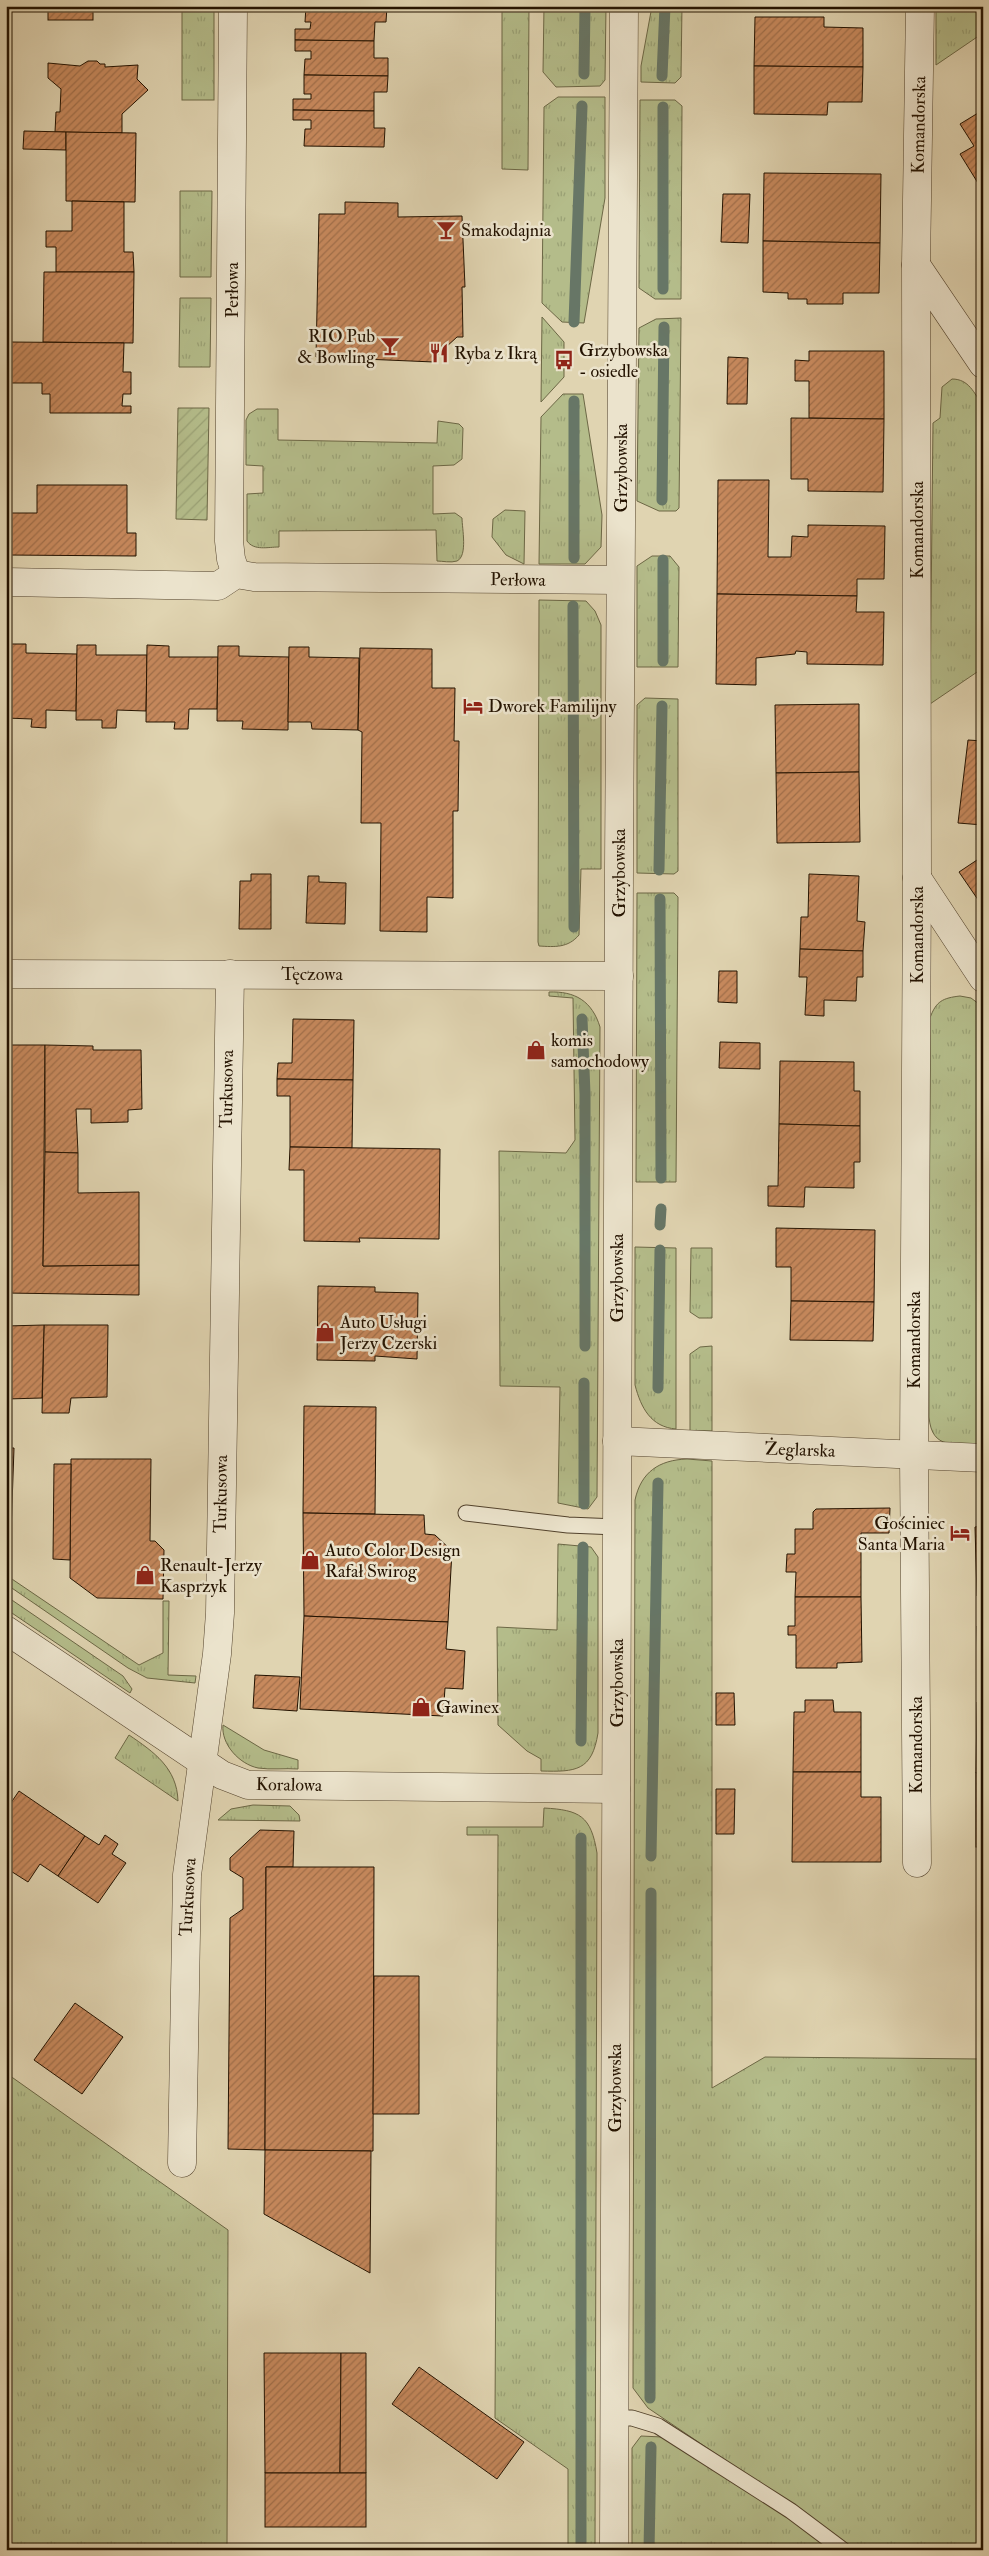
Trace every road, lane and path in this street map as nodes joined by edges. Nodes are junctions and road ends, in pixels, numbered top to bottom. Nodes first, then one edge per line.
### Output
1 (233, 6) edge
2 (624, 6) edge
3 (920, 6) edge
4 (916, 265) junction
5 (983, 364) edge
6 (236, 574) junction
7 (620, 580) junction
8 (6, 582) edge
9 (917, 878) junction
10 (6, 974) edge
11 (230, 974) junction
12 (619, 976) junction
13 (983, 978) edge
14 (617, 1442) junction
15 (914, 1455) junction
16 (983, 1458) edge
17 (466, 1513) dead end
18 (617, 1527) junction
19 (6, 1630) edge
20 (201, 1761) junction
21 (616, 1789) junction
22 (917, 1863) dead end
23 (182, 2163) dead end
24 (614, 2418) junction
25 (614, 2550) edge
26 (843, 2550) edge

1 - 6 street, Perłowa
2 - 7 street, Grzybowska
3 - 4 street, Komandorska
4 - 5 street
4 - 9 street, Komandorska
6 - 7 street, Perłowa
6 - 8 street
7 - 12 street, Grzybowska
9 - 13 street
9 - 15 street, Komandorska
10 - 11 street, Tęczowa
11 - 12 street, Tęczowa
11 - 20 street, Turkusowa
12 - 14 street, Grzybowska
14 - 15 street, Żeglarska
14 - 18 street, Grzybowska
15 - 16 street, Żeglarska
15 - 22 street, Komandorska
17 - 18 lane
18 - 21 street, Grzybowska
19 - 20 street, Koralowa
20 - 21 street, Koralowa
20 - 23 street, Turkusowa
21 - 24 street, Grzybowska
24 - 25 street, Grzybowska
24 - 26 lane

